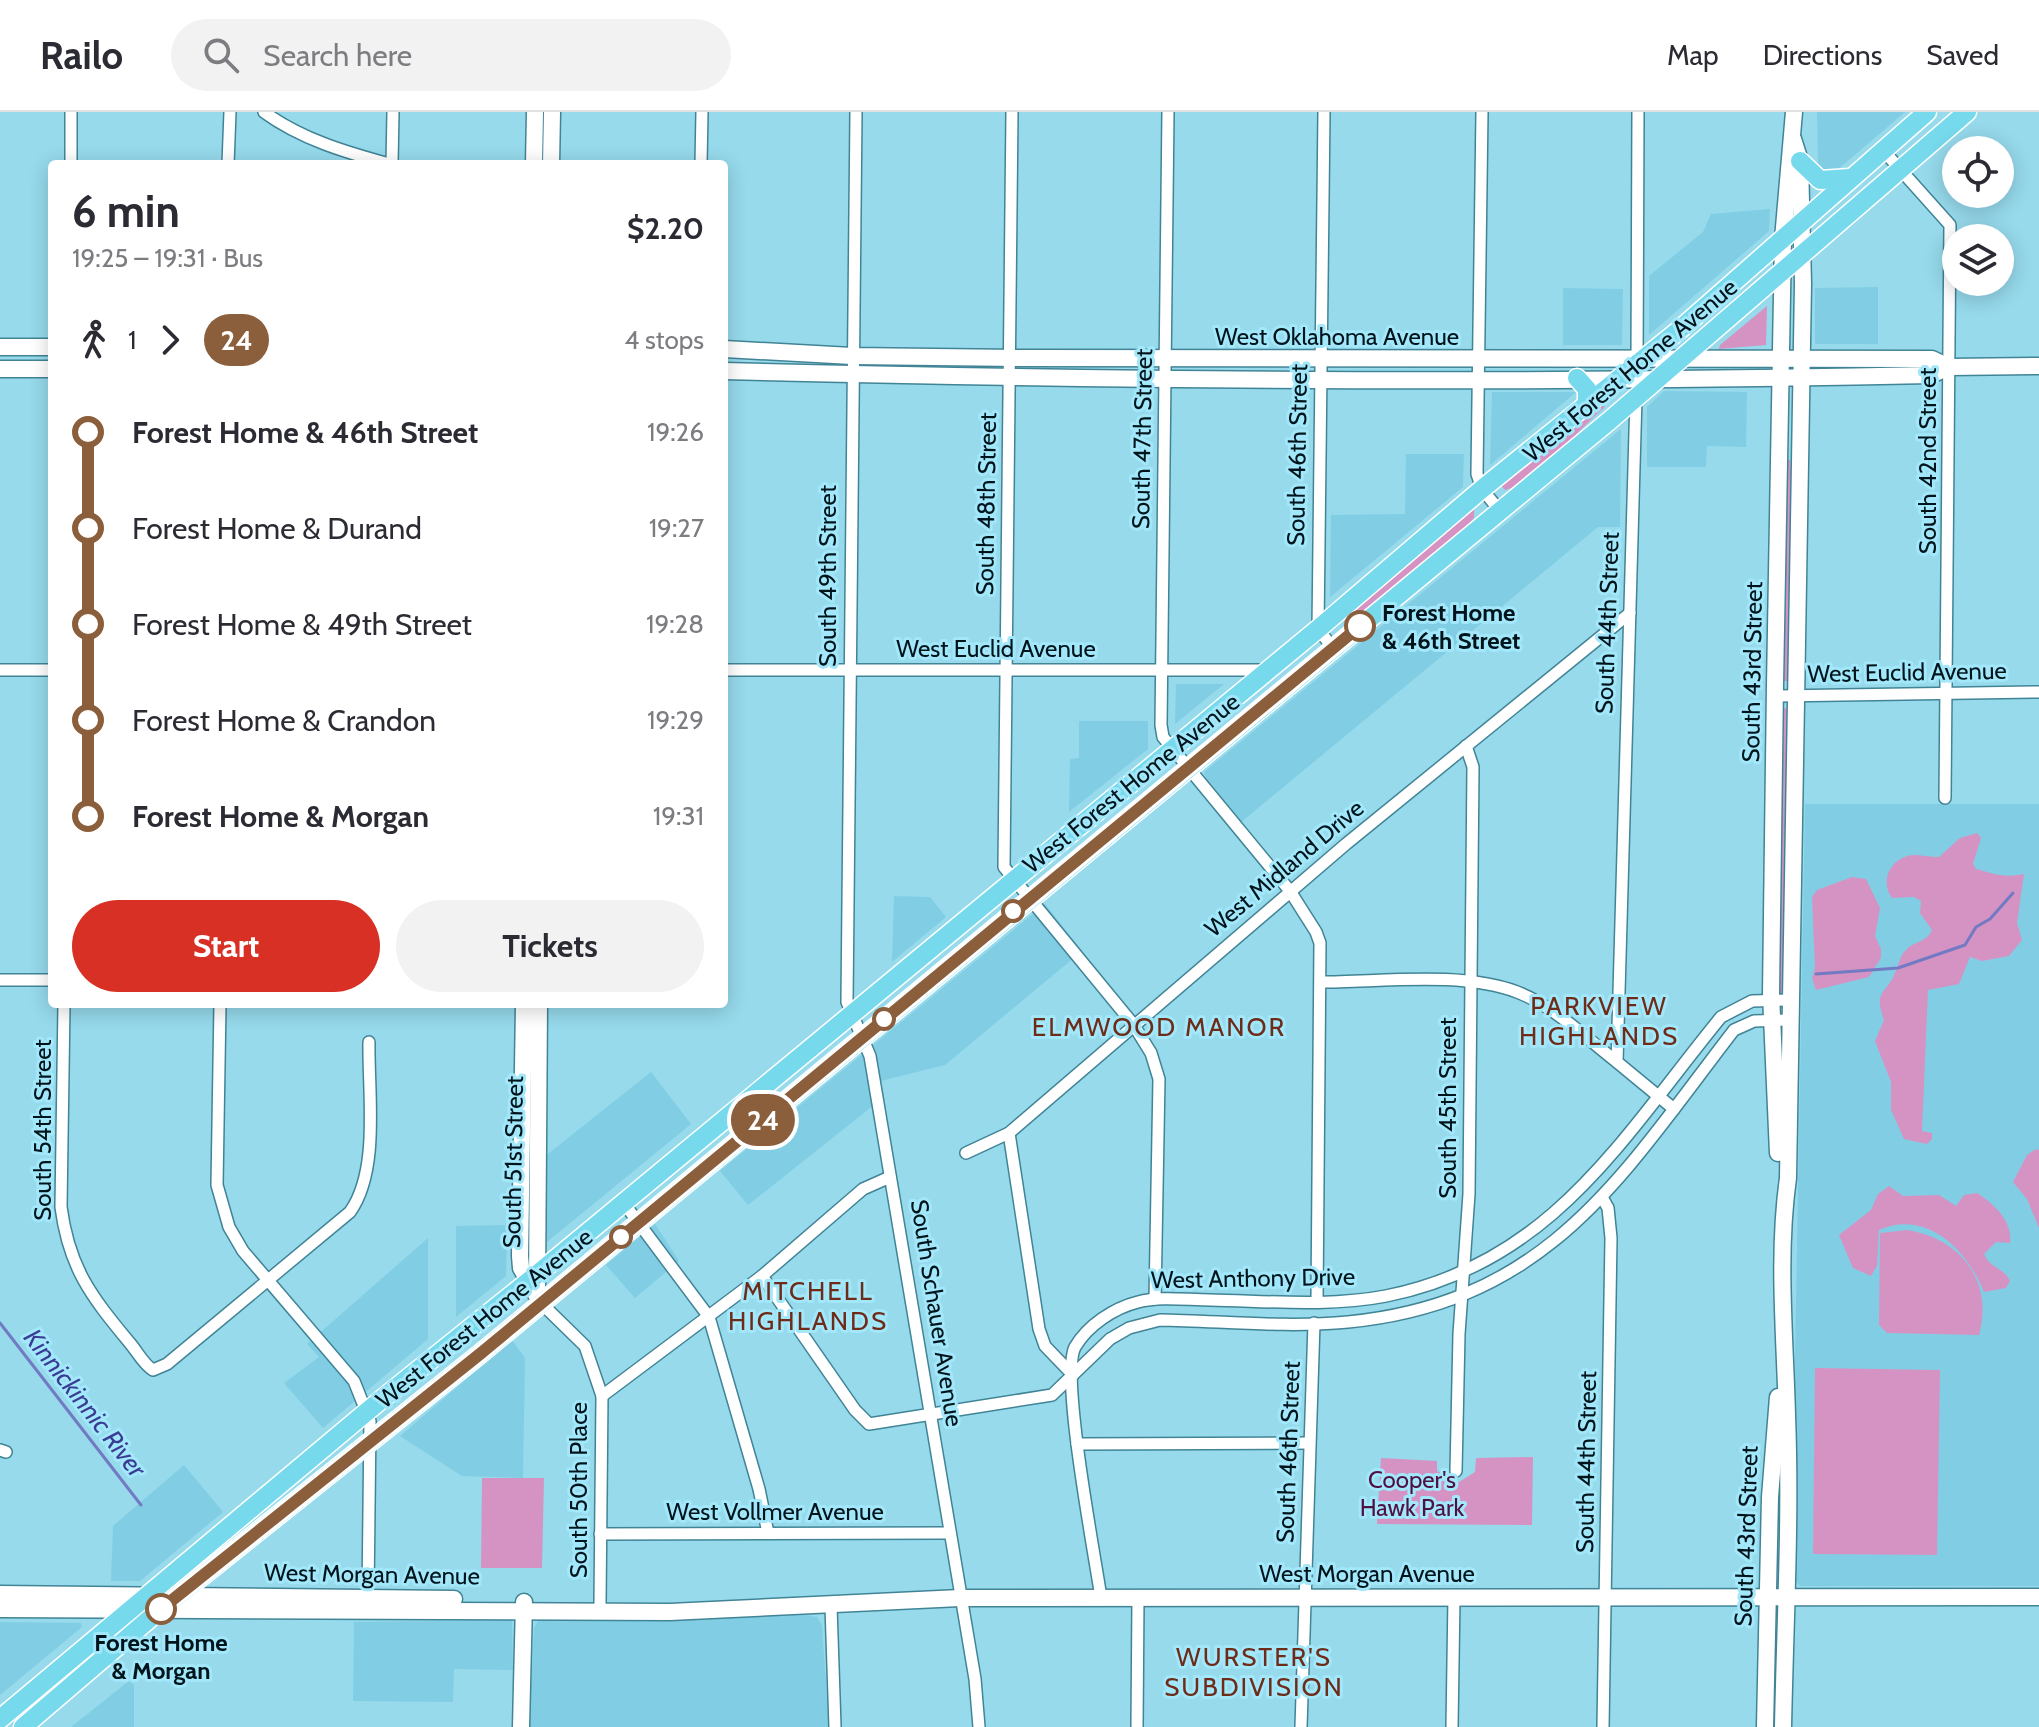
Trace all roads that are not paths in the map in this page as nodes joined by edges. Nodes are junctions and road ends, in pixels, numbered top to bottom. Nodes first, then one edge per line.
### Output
1 (71, 112) edge
2 (230, 112) edge
3 (264, 112) edge
4 (393, 112) edge
5 (535, 112) edge
6 (552, 112) edge
7 (702, 112) edge
8 (856, 112) edge
9 (1012, 112) edge
10 (1168, 112) edge
11 (1324, 112) edge
12 (1482, 112) edge
13 (1638, 112) edge
14 (1794, 112) edge
15 (1927, 112) edge
16 (1967, 112) edge
17 (1793, 139) junction
18 (1882, 149) junction
19 (71, 160) edge
20 (228, 160) edge
21 (376, 160) edge
22 (391, 160) edge
23 (534, 160) edge
24 (551, 160) edge
25 (701, 160) edge
26 (1800, 161) junction
27 (1900, 169) junction
28 (1850, 178) junction
29 (1803, 222) junction
30 (1783, 239) junction
31 (1803, 252) junction
32 (1782, 272) junction
33 (0, 347) edge
34 (48, 347) edge
35 (728, 349) edge
36 (852, 356) junction
37 (1010, 358) junction
38 (1165, 359) junction
39 (1320, 359) junction
40 (1477, 360) junction
41 (1680, 361) junction
42 (2039, 366) edge
43 (1949, 367) junction
44 (0, 369) edge
45 (48, 369) edge
46 (1780, 369) junction
47 (1801, 369) junction
48 (728, 371) edge
49 (1631, 372) junction
50 (851, 374) junction
51 (1660, 377) junction
52 (1010, 378) junction
53 (1165, 378) junction
54 (1577, 378) junction
55 (1320, 379) junction
56 (1478, 379) junction
57 (1636, 397) junction
58 (1587, 405) junction
59 (1482, 489) junction
60 (1500, 511) junction
61 (1630, 613) junction
62 (1318, 629) junction
63 (1333, 648) junction
64 (849, 669) junction
65 (1006, 669) junction
66 (0, 670) edge
67 (48, 670) edge
68 (728, 670) edge
69 (1267, 670) junction
70 (1161, 671) junction
71 (2039, 692) edge
72 (1796, 695) junction
73 (1947, 695) junction
74 (1775, 696) junction
75 (1466, 746) junction
76 (1181, 758) junction
77 (1945, 798) dead end
78 (1020, 891) junction
79 (1290, 891) junction
80 (0, 980) edge
81 (48, 980) edge
82 (1321, 982) junction
83 (1470, 982) junction
84 (1771, 1000) junction
85 (1791, 1000) junction
86 (64, 1008) edge
87 (220, 1008) edge
88 (524, 1008) edge
89 (539, 1008) edge
90 (850, 1015) junction
91 (1772, 1020) junction
92 (1791, 1020) junction
93 (1133, 1024) junction
94 (862, 1037) junction
95 (369, 1042) dead end
96 (1617, 1062) junction
97 (1657, 1094) junction
98 (1674, 1109) junction
99 (1009, 1133) junction
100 (966, 1153) dead end
101 (890, 1177) junction
102 (1603, 1199) junction
103 (623, 1202) junction
104 (1784, 1206) junction
105 (639, 1223) junction
106 (1464, 1270) junction
107 (762, 1276) junction
108 (268, 1279) junction
109 (531, 1279) junction
110 (1462, 1294) junction
111 (1155, 1299) junction
112 (1317, 1301) junction
113 (541, 1303) junction
114 (709, 1317) junction
115 (1314, 1323) junction
116 (1783, 1348) junction
117 (1073, 1376) junction
118 (602, 1396) junction
119 (369, 1411) junction
120 (933, 1416) junction
121 (370, 1442) junction
122 (1309, 1443) junction
123 (1077, 1444) junction
124 (1456, 1471) dead end
125 (768, 1533) junction
126 (949, 1533) junction
127 (600, 1534) junction
128 (0, 1594) edge
129 (146, 1595) junction
130 (178, 1595) junction
131 (1606, 1596) junction
132 (1454, 1597) junction
133 (1767, 1597) junction
134 (1785, 1597) junction
135 (2039, 1597) edge
136 (960, 1598) junction
137 (1101, 1598) junction
138 (1138, 1598) junction
139 (1305, 1598) junction
140 (370, 1603) junction
141 (600, 1603) junction
142 (524, 1605) junction
143 (831, 1606) junction
144 (0, 1609) edge
145 (129, 1609) junction
146 (161, 1609) junction
147 (696, 1609) junction
148 (1765, 1673) junction
149 (1784, 1673) junction
150 (0, 1719) edge
151 (23, 1727) edge
152 (521, 1727) edge
153 (835, 1727) edge
154 (979, 1727) edge
155 (1137, 1727) edge
156 (1301, 1727) edge
157 (1452, 1727) edge
158 (1603, 1727) edge
159 (1765, 1727) edge
160 (1783, 1727) edge

1 - 19 street
2 - 20 street
3 - 21 street
4 - 22 street
5 - 23 main road
6 - 24 main road
7 - 25 street
8 - 36 street, South 49th Street
9 - 37 street, South 48th Street
10 - 38 street, South 47th Street
11 - 39 street, South 46th Street
12 - 40 street
13 - 49 street, South 44th Street
14 - 17 main road, South 43rd Street
15 - 18 main road, West Forest Home Avenue
16 - 27 main road, West Forest Home Avenue
17 - 26 main road, South 43rd Street
17 - 30 main road, South 43rd Street
18 - 27 street, South 42nd Street
18 - 28 main road, West Forest Home Avenue
26 - 28 main road
26 - 29 main road, South 43rd Street
27 - 31 main road, West Forest Home Avenue
27 - 43 street, South 42nd Street
28 - 29 main road, West Forest Home Avenue
29 - 30 main road, West Forest Home Avenue
29 - 31 main road, South 43rd Street
30 - 32 main road, South 43rd Street
30 - 49 main road, West Forest Home Avenue
31 - 32 main road, West Forest Home Avenue
31 - 47 main road, South 43rd Street
32 - 41 main road, West Forest Home Avenue
32 - 46 main road, South 43rd Street
33 - 34 main road
35 - 36 main road, West Oklahoma Avenue
36 - 37 main road, West Oklahoma Avenue
36 - 50 street, South 49th Street
37 - 38 main road, West Oklahoma Avenue
37 - 52 street, South 48th Street
38 - 39 main road, West Oklahoma Avenue
38 - 53 street, South 47th Street
39 - 40 main road, West Oklahoma Avenue
39 - 55 street, South 46th Street
40 - 49 main road, West Oklahoma Avenue
40 - 56 street
41 - 46 main road, West Oklahoma Avenue
41 - 49 main road, West Oklahoma Avenue
41 - 51 main road, West Forest Home Avenue
42 - 43 main road, West Oklahoma Avenue
43 - 47 main road, West Oklahoma Avenue
43 - 73 street, South 42nd Street
44 - 45 main road
46 - 47 main road, West Oklahoma Avenue
46 - 51 main road, West Oklahoma Avenue
46 - 74 main road, South 43rd Street
47 - 72 main road, South 43rd Street
48 - 50 main road, West Oklahoma Avenue
49 - 51 main road, West Oklahoma Avenue
49 - 54 main road, West Oklahoma Avenue
49 - 57 street, South 44th Street
49 - 58 main road, West Forest Home Avenue
50 - 52 main road, West Oklahoma Avenue
50 - 64 street, South 49th Street
51 - 57 main road, West Forest Home Avenue
52 - 53 main road, West Oklahoma Avenue
52 - 65 street, South 48th Street
53 - 55 main road, West Oklahoma Avenue
53 - 70 street, South 47th Street
54 - 56 main road, West Oklahoma Avenue
54 - 58 main road
55 - 56 main road, West Oklahoma Avenue
55 - 62 street, South 46th Street
56 - 59 street
57 - 60 main road, West Forest Home Avenue
57 - 61 street, South 44th Street
58 - 59 main road, West Forest Home Avenue
59 - 60 street
59 - 62 main road, West Forest Home Avenue
60 - 63 main road, West Forest Home Avenue
61 - 75 street, West Midland Drive
61 - 96 street, South 44th Street
62 - 63 street
62 - 69 main road, West Forest Home Avenue
63 - 76 main road, West Forest Home Avenue
64 - 65 street, West Euclid Avenue
64 - 68 street, West Euclid Avenue
64 - 90 street, South 49th Street
65 - 70 street, West Euclid Avenue
65 - 78 street, South 48th Street
66 - 67 street
69 - 70 street, West Euclid Avenue
69 - 76 main road, West Forest Home Avenue
70 - 76 street, South 47th Street
71 - 73 street, West Euclid Avenue
72 - 73 street, West Euclid Avenue
72 - 74 street, West Euclid Avenue
72 - 85 main road, South 43rd Street
73 - 77 street, South 42nd Street
74 - 84 main road, South 43rd Street
75 - 79 street, West Midland Drive
75 - 83 street, South 45th Street
76 - 78 main road, West Forest Home Avenue
76 - 79 street
78 - 90 main road, West Forest Home Avenue
78 - 93 street
78 - 94 main road, West Forest Home Avenue
79 - 82 street
79 - 93 street, West Midland Drive
80 - 81 street
82 - 83 street
82 - 112 street
83 - 96 street
83 - 106 street, South 45th Street
84 - 85 street, West Anthony Drive
84 - 91 main road, South 43rd Street
84 - 97 street, West Anthony Drive
85 - 92 main road, South 43rd Street
86 - 108 street, South 54th Street
87 - 108 street
88 - 109 main road, South 51st Street
89 - 109 main road, South 51st Street
90 - 94 street, South 49th Street
90 - 103 main road, West Forest Home Avenue
91 - 92 street, West Anthony Drive
91 - 98 street, West Anthony Drive
91 - 104 main road, South 43rd Street
92 - 104 main road, South 43rd Street
93 - 99 street, West Midland Drive
93 - 111 street
94 - 101 street, South Schauer Avenue
94 - 105 main road, West Forest Home Avenue
95 - 108 street
96 - 97 street
97 - 98 street
97 - 106 street, West Anthony Drive
98 - 102 street, West Anthony Drive
99 - 100 street, West Midland Drive
99 - 117 street
101 - 107 street
101 - 120 street, South Schauer Avenue
102 - 110 street, West Anthony Drive
102 - 131 street, South 44th Street
103 - 105 street
103 - 109 main road, West Forest Home Avenue
104 - 116 main road, South 43rd Street
105 - 113 main road, West Forest Home Avenue
105 - 114 street
106 - 110 street, South 45th Street
106 - 112 street, West Anthony Drive
107 - 114 street
107 - 120 street, West Anthony Drive
108 - 119 street
109 - 113 main road, South 51st Street
109 - 119 main road, West Forest Home Avenue
110 - 115 street, West Anthony Drive
110 - 124 street, South 45th Street
111 - 112 street, West Anthony Drive
111 - 117 street, West Anthony Drive
113 - 118 street, South 50th Place
113 - 121 main road, West Forest Home Avenue
114 - 118 street
114 - 125 street
115 - 117 street, West Anthony Drive
115 - 122 street, South 46th Street
116 - 133 main road, South 43rd Street
116 - 134 main road, South 43rd Street
117 - 120 street, West Anthony Drive
117 - 123 street
118 - 127 street, South 50th Place
119 - 121 street
119 - 129 main road, West Forest Home Avenue
120 - 126 street, South Schauer Avenue
121 - 130 main road, West Forest Home Avenue
121 - 140 street
122 - 123 street
122 - 139 street, South 46th Street
123 - 137 street
125 - 126 street, West Vollmer Avenue
125 - 127 street, West Vollmer Avenue
126 - 136 street, South Schauer Avenue
127 - 141 street, South 50th Place
128 - 129 main road, West Morgan Avenue
129 - 130 main road, West Morgan Avenue
129 - 145 main road, West Forest Home Avenue
130 - 140 main road, West Morgan Avenue
130 - 146 main road, West Forest Home Avenue
131 - 132 main road, West Morgan Avenue
131 - 133 main road, West Morgan Avenue
131 - 158 street, South 44th Street
132 - 139 main road, West Morgan Avenue
132 - 157 street
133 - 134 main road, West Morgan Avenue
133 - 148 main road, South 43rd Street
134 - 135 main road, West Morgan Avenue
134 - 149 main road, South 43rd Street
136 - 137 main road, West Morgan Avenue
136 - 143 main road, West Morgan Avenue
136 - 154 street
137 - 138 main road, West Morgan Avenue
138 - 139 main road, West Morgan Avenue
138 - 155 street
139 - 156 street, South 46th Street
140 - 142 main road, West Morgan Avenue
140 - 146 main road, West Morgan Avenue
141 - 142 main road, West Morgan Avenue
141 - 147 main road, West Morgan Avenue
142 - 147 main road, West Morgan Avenue
142 - 152 main road
143 - 147 main road, West Morgan Avenue
143 - 153 street
144 - 145 main road, West Morgan Avenue
145 - 146 main road, West Morgan Avenue
145 - 150 main road, West Forest Home Avenue
146 - 151 main road, West Forest Home Avenue
148 - 149 main road
148 - 159 main road, South 43rd Street
149 - 160 main road, South 43rd Street

